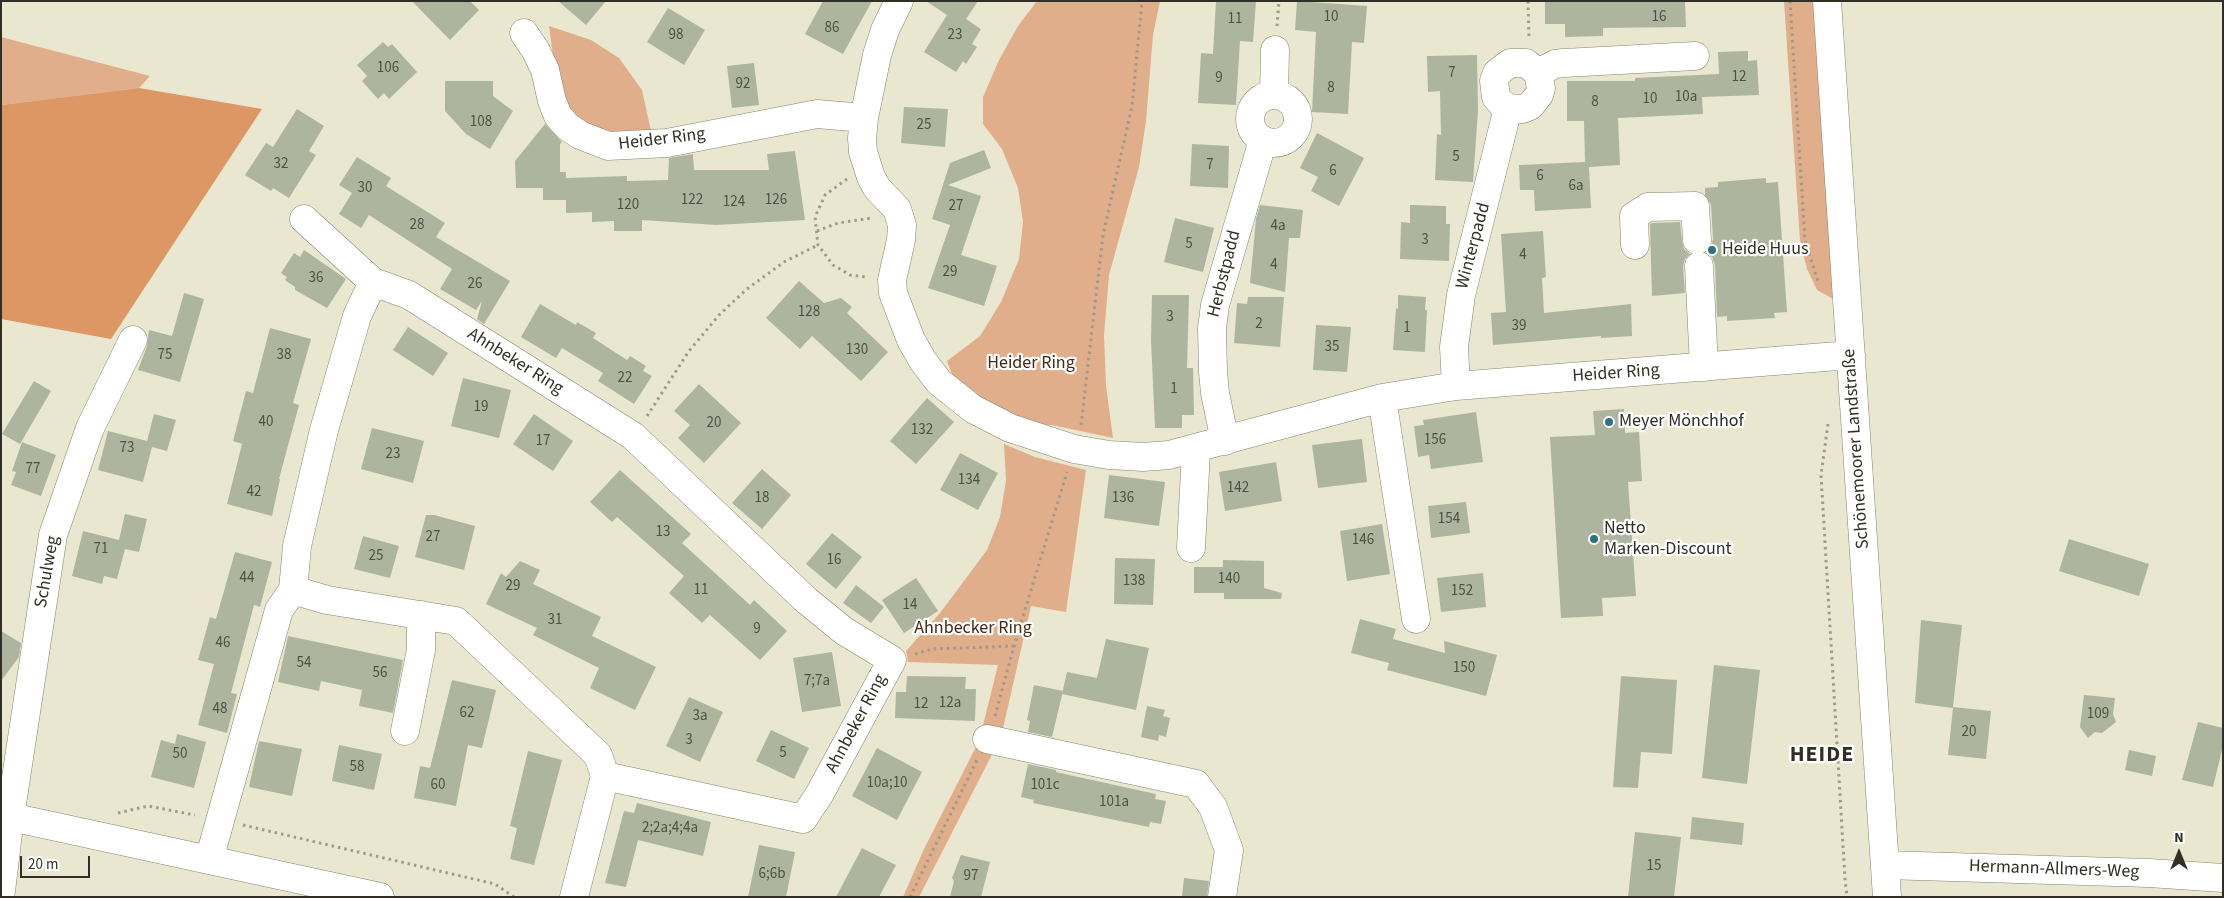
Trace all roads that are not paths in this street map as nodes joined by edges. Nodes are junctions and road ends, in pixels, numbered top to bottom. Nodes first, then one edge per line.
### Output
1 (899, 1) edge
2 (1827, 1) edge
3 (524, 33) dead end
4 (1275, 50) dead end
5 (1695, 56) dead end
6 (1531, 68) junction
7 (1508, 108) junction
8 (864, 118) junction
9 (304, 219) dead end
10 (1635, 245) dead end
11 (373, 282) junction
12 (132, 340) dead end
13 (1851, 356) junction
14 (1704, 367) junction
15 (1456, 386) junction
16 (1382, 398) junction
17 (1225, 441) junction
18 (1196, 450) junction
19 (1191, 548) dead end
20 (293, 590) junction
21 (421, 615) junction
22 (1416, 619) dead end
23 (405, 731) dead end
24 (987, 739) dead end
25 (605, 776) junction
26 (5, 816) edge
27 (209, 860) junction
28 (1886, 865) junction
29 (2223, 878) edge
30 (1, 891) edge
31 (380, 897) edge
32 (574, 897) edge
33 (1222, 897) edge
34 (1887, 897) edge

1 - 8 street
2 - 13 street, Schönemoorer Landstraße
3 - 8 street, Heider Ring
4 - 17 street, Herbstpadd
5 - 6 street
6 - 7 street
6 - 7 street
7 - 15 street, Winterpadd
8 - 18 street, Heider Ring
9 - 11 street
10 - 14 street
11 - 20 street
11 - 25 street, Ahnbeker Ring
12 - 26 street, Schulweg
13 - 14 street, Heider Ring
13 - 28 street, Schönemoorer Landstraße
14 - 15 street, Heider Ring
15 - 16 street, Heider Ring
16 - 17 street, Heider Ring
16 - 22 street
17 - 18 street, Heider Ring
18 - 19 street
20 - 21 street
20 - 27 street
21 - 23 street
21 - 25 street
24 - 33 street
25 - 32 street
26 - 27 street
26 - 30 street, Schulweg
27 - 31 street
28 - 29 street, Hermann-Allmers-Weg
28 - 34 street, Schönemoorer Landstraße

